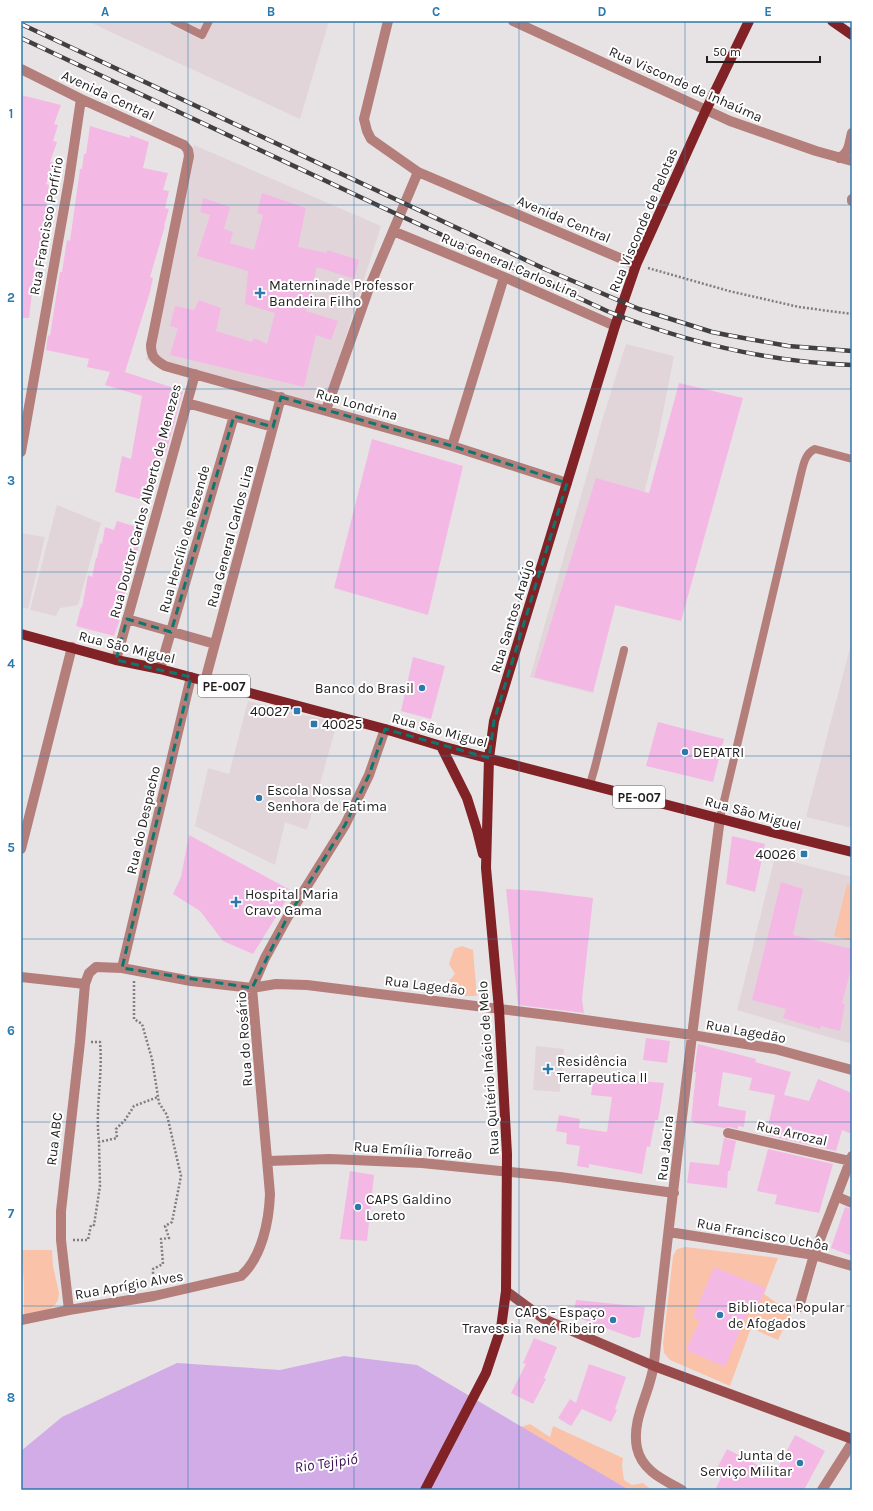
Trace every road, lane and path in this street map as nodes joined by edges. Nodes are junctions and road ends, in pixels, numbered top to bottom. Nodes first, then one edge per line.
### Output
1 (174, 21) edge
2 (209, 21) edge
3 (388, 21) edge
4 (513, 21) edge
5 (749, 21) edge
6 (832, 21) edge
7 (852, 35) edge
8 (21, 69) edge
9 (81, 99) junction
10 (706, 110) junction
11 (852, 133) edge
12 (839, 158) junction
13 (852, 161) edge
14 (418, 172) junction
15 (393, 232) junction
16 (636, 265) junction
17 (504, 277) junction
18 (852, 314) edge
19 (615, 326) junction
20 (150, 345) joint
21 (195, 374) junction
22 (281, 397) junction
23 (187, 403) junction
24 (326, 410) junction
25 (234, 416) junction
26 (273, 427) junction
27 (452, 446) junction
28 (21, 452) edge
29 (852, 459) edge
30 (567, 483) junction
31 (127, 619) junction
32 (171, 632) junction
33 (21, 634) edge
34 (215, 644) junction
35 (72, 648) junction
36 (624, 650) dead end
37 (116, 660) junction
38 (160, 669) junction
39 (191, 677) junction
40 (206, 681) junction
41 (385, 729) junction
42 (441, 746) junction
43 (489, 758) junction
44 (590, 784) junction
45 (720, 818) junction
46 (21, 849) edge
47 (852, 852) edge
48 (486, 868) junction
49 (122, 968) junction
50 (134, 971) junction
51 (89, 973) joint
52 (21, 977) edge
53 (85, 984) junction
54 (252, 988) junction
55 (499, 1009) junction
56 (692, 1035) junction
57 (80, 1042) junction
58 (852, 1068) edge
59 (158, 1097) junction
60 (728, 1133) dead end
61 (98, 1142) junction
62 (851, 1158) edge
63 (268, 1161) junction
64 (508, 1171) junction
65 (674, 1193) junction
66 (838, 1197) junction
67 (852, 1203) edge
68 (669, 1232) junction
69 (61, 1240) junction
70 (814, 1255) junction
71 (852, 1266) edge
72 (241, 1276) joint
73 (506, 1291) junction
74 (154, 1296) junction
75 (799, 1307) dead end
76 (69, 1310) junction
77 (21, 1320) edge
78 (654, 1366) junction
79 (852, 1439) edge
80 (852, 1443) edge
81 (425, 1490) edge
82 (682, 1490) edge
83 (822, 1490) edge

1 - 2 lane
3 - 14 street, Avenida Central
4 - 10 street, Rua Visconde de Inhaúma
5 - 10 main road, Rua Visconde de Pelotas
6 - 7 main road
8 - 9 street, Avenida Central
9 - 20 street, Avenida Central
9 - 28 street, Rua Francisco Porfírio
10 - 12 street, Rua Visconde de Inhaúma
10 - 16 main road, Rua Visconde de Pelotas
11 - 12 street
12 - 13 street, Rua Visconde de Inhaúma
14 - 15 street
14 - 16 street, Avenida Central
15 - 17 street, Rua General Carlos Lira
15 - 24 street
16 - 18 path
16 - 19 main road, Rua Visconde de Pelotas
17 - 19 street, Rua General Carlos Lira
17 - 27 street
19 - 30 main road, Rua Visconde de Pelotas
20 - 21 street, Rua Londrina
21 - 22 street, Rua Londrina
21 - 23 street, Rua Doutor Carlos Alberto de Menezes
22 - 24 street, Rua Londrina
22 - 26 street, Rua General Carlos Lira
23 - 25 street
23 - 31 street, Rua Doutor Carlos Alberto de Menezes
24 - 27 street, Rua Londrina
25 - 26 street
25 - 32 street, Rua Hercílio de Rezende
26 - 34 street, Rua General Carlos Lira
27 - 30 street, Rua Londrina
29 - 45 lane
30 - 43 main road, Rua Santos Araújo
31 - 32 street
31 - 37 street, Rua Doutor Carlos Alberto de Menezes
32 - 34 street
32 - 38 street, Rua Hercílio de Rezende
33 - 35 main road, Rua São Miguel / PE-007
34 - 40 street, Rua General Carlos Lira
35 - 37 main road, Rua São Miguel / PE-007
35 - 46 street
36 - 44 lane
37 - 38 main road, Rua São Miguel / PE-007
38 - 39 main road, Rua São Miguel / PE-007
39 - 40 main road, Rua São Miguel / PE-007
39 - 49 street, Rua do Despacho
40 - 41 main road, Rua São Miguel / PE-007
41 - 42 main road, Rua São Miguel / PE-007
41 - 54 street, Rua do Rosário
42 - 43 main road, Rua São Miguel / PE-007
42 - 48 main road
43 - 44 main road, Rua São Miguel / PE-007
43 - 48 main road, Rua Quitério Inácio de Melo
44 - 45 main road, Rua São Miguel / PE-007
45 - 47 main road, Rua São Miguel / PE-007
45 - 56 street, Rua Jacira
48 - 55 main road, Rua Quitério Inácio de Melo
49 - 50 street, Rua Lagedão
49 - 51 street, Rua Lagedão
50 - 54 street, Rua Lagedão
50 - 59 path
51 - 53 street, Rua ABC
52 - 53 street
53 - 57 street, Rua ABC
54 - 55 street, Rua Lagedão
54 - 63 street, Rua do Rosário
55 - 56 street, Rua Lagedão
55 - 64 main road, Rua Quitério Inácio de Melo
56 - 58 street, Rua Lagedão
56 - 65 street, Rua Jacira
57 - 61 path
57 - 69 street, Rua ABC
59 - 61 path
59 - 74 path
60 - 62 street, Rua Arrozal
61 - 69 path
62 - 66 street
63 - 64 street, Rua Emília Torreão
63 - 72 street, Rua do Rosário
64 - 65 street, Rua Emília Torreão
64 - 73 main road, Rua Quitério Inácio de Melo
65 - 68 street, Rua Jacira
66 - 67 street
66 - 70 street
68 - 70 street, Rua Francisco Uchôa
68 - 78 street, Rua Jacira
69 - 76 street, Rua ABC
70 - 71 street, Rua Francisco Uchôa
70 - 75 street
72 - 74 street, Rua Aprígio Alves
73 - 78 main road
73 - 81 main road, Rua Quitério Inácio de Melo
74 - 76 street, Rua Aprígio Alves
76 - 77 street, Rua Aprígio Alves
78 - 79 main road
78 - 82 street, Rua Jacira
80 - 83 street

